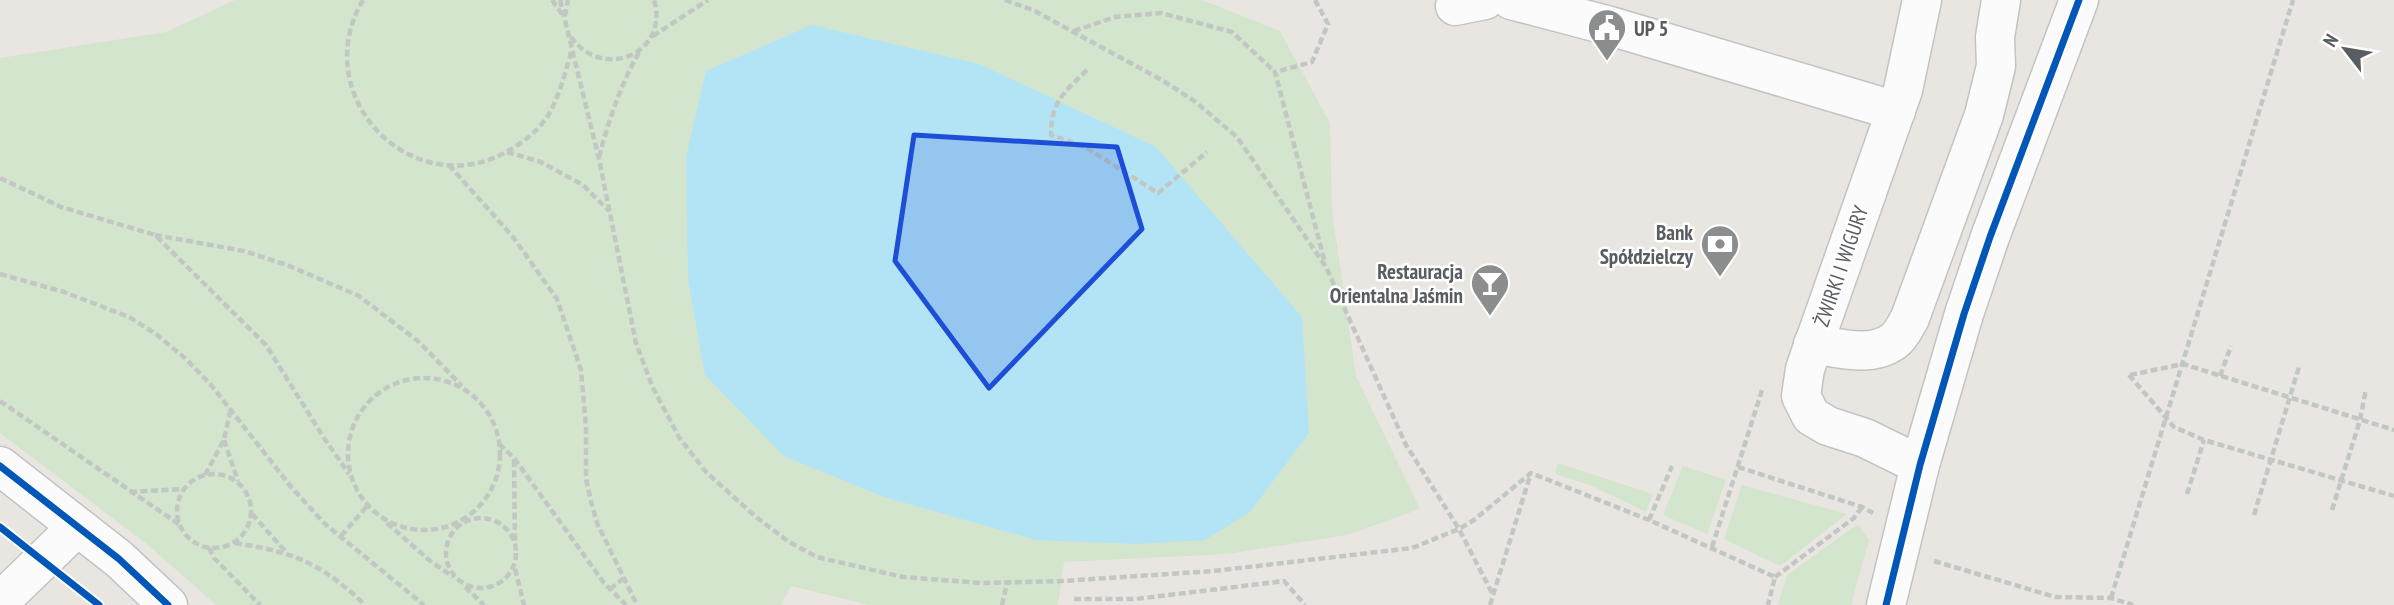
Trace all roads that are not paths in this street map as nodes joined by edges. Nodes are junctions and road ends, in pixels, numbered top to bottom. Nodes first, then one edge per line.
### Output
1 (1511, 0) edge
2 (1922, 0) edge
3 (2001, 0) edge
4 (2079, 0) edge
5 (1896, 111) junction
6 (1813, 344) junction
7 (1920, 465) junction
8 (0, 466) edge
9 (77, 527) junction
10 (0, 605) edge
11 (168, 605) edge
12 (1886, 605) edge

1 - 5 street
2 - 5 street, ŻWIRKI I WIGURY
3 - 6 street
4 - 7 street
5 - 6 street, ŻWIRKI I WIGURY
6 - 7 street, ŻWIRKI I WIGURY
7 - 12 street
8 - 9 street
9 - 10 street
9 - 11 street

